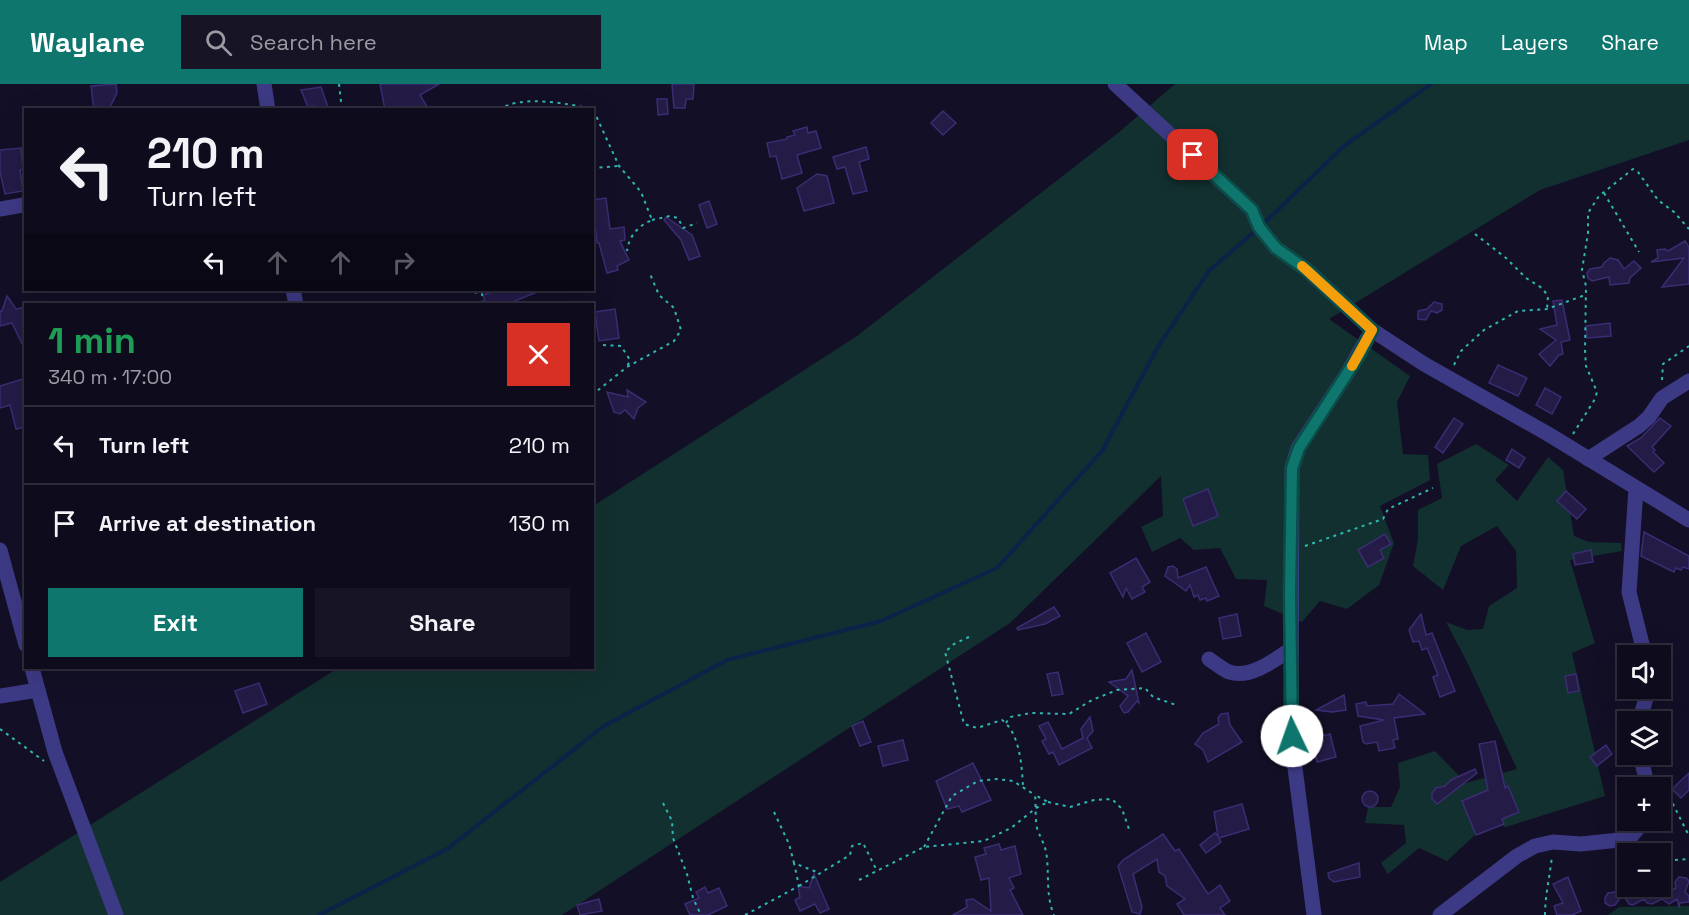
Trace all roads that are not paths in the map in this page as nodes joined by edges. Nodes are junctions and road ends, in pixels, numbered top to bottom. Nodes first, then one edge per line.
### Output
1 (264, 84) edge
2 (1115, 84) edge
3 (268, 108) edge
4 (23, 205) dead end
5 (0, 209) edge
6 (1372, 330) junction
7 (1689, 381) edge
8 (1588, 459) junction
9 (1636, 489) junction
10 (1689, 520) edge
11 (0, 550) edge
12 (24, 638) edge
13 (1642, 645) edge
14 (1290, 649) junction
15 (1209, 658) dead end
16 (32, 669) edge
17 (38, 690) junction
18 (0, 696) edge
19 (1636, 831) edge
20 (116, 915) edge
21 (1314, 915) edge
22 (1440, 915) edge

1 - 3 street
2 - 6 street
4 - 5 street
6 - 8 street
6 - 14 street
7 - 8 street
8 - 9 street
9 - 10 street
9 - 13 street
11 - 12 street
14 - 15 street
14 - 21 street
16 - 17 street
17 - 18 street
17 - 20 street
19 - 22 street

